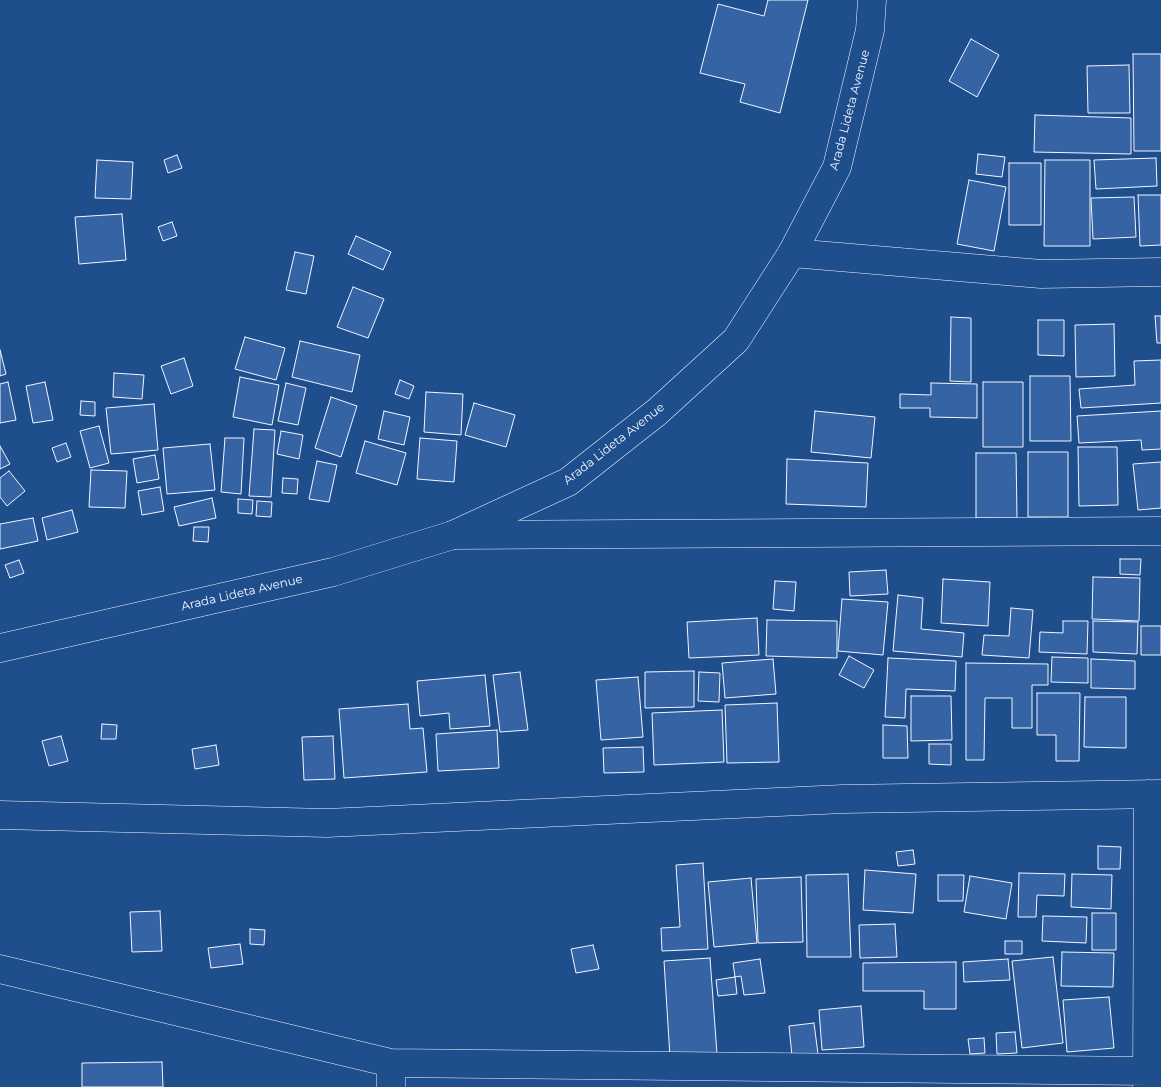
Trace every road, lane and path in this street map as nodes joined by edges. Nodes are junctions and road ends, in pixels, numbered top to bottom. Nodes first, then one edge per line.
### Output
1 (872, 0) edge
2 (792, 253) junction
3 (1161, 272) edge
4 (1161, 531) edge
5 (453, 535) junction
6 (0, 648) edge
7 (1154, 794) edge
8 (0, 815) edge
9 (0, 968) edge
10 (391, 1075) edge
11 (1147, 1079) edge

1 - 2 main road, Arada Lideta Avenue
2 - 3 main road
2 - 5 main road, Arada Lideta Avenue
4 - 5 main road
5 - 6 main road, Arada Lideta Avenue
7 - 8 main road
7 - 11 main road
9 - 10 main road
10 - 11 main road

